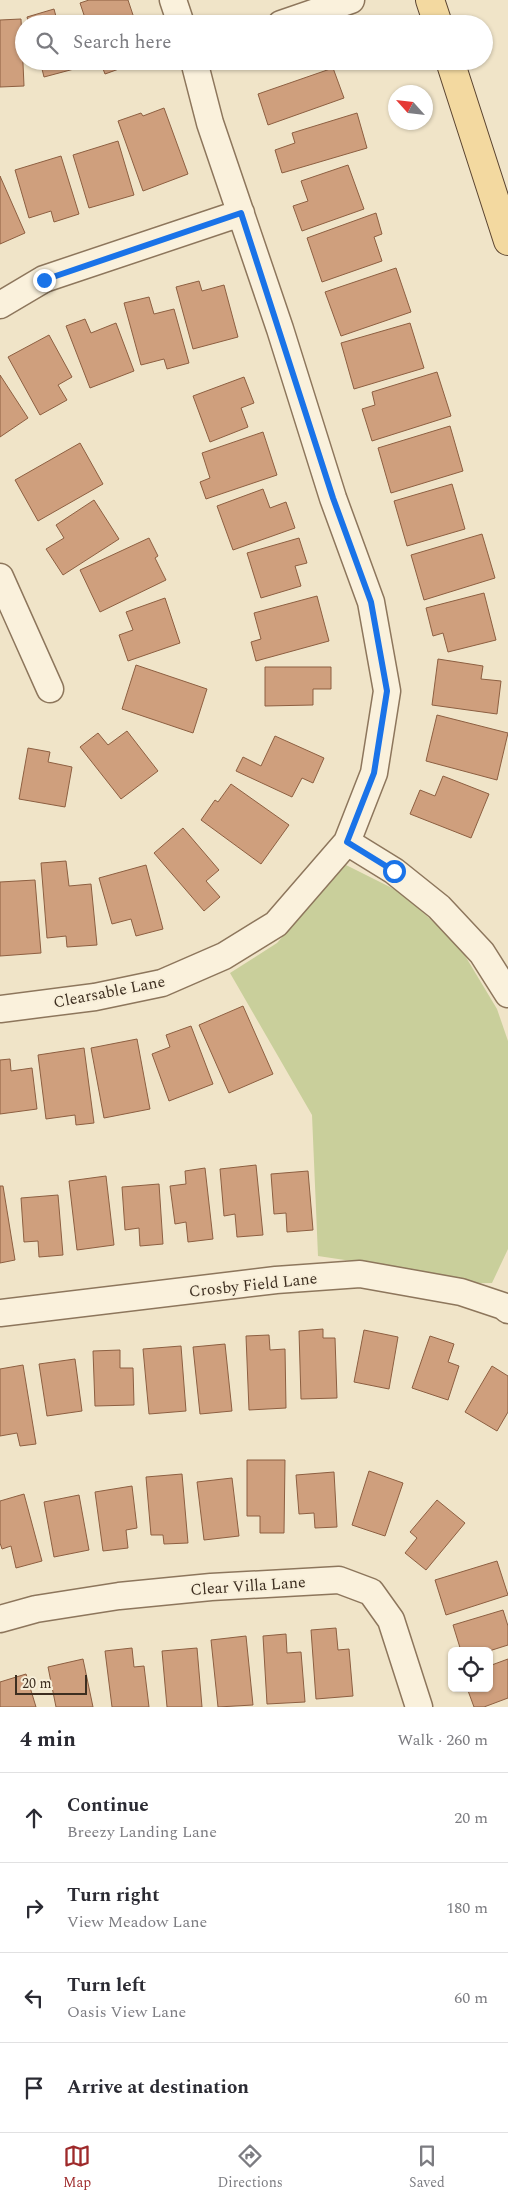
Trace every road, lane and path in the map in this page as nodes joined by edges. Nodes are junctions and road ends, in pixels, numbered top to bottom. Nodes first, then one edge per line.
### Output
1 (173, 0) edge
2 (351, 0) edge
3 (430, 0) edge
4 (178, 15) edge
5 (307, 15) edge
6 (435, 15) edge
7 (196, 70) edge
8 (453, 70) edge
9 (241, 213) junction
10 (508, 241) edge
11 (0, 305) edge
12 (0, 577) edge
13 (50, 689) dead end
14 (347, 842) junction
15 (508, 994) edge
16 (0, 1009) edge
17 (506, 1304) edge
18 (0, 1313) edge
19 (0, 1619) edge
20 (419, 1707) edge

1 - 4 street
2 - 5 street
3 - 6 main road
7 - 9 street, Clearsable Lane
8 - 10 main road
9 - 11 street
9 - 14 street, Clearsable Lane
12 - 13 street
14 - 15 street
14 - 16 street, Clearsable Lane
17 - 18 street, Crosby Field Lane
19 - 20 street, Clear Villa Lane

